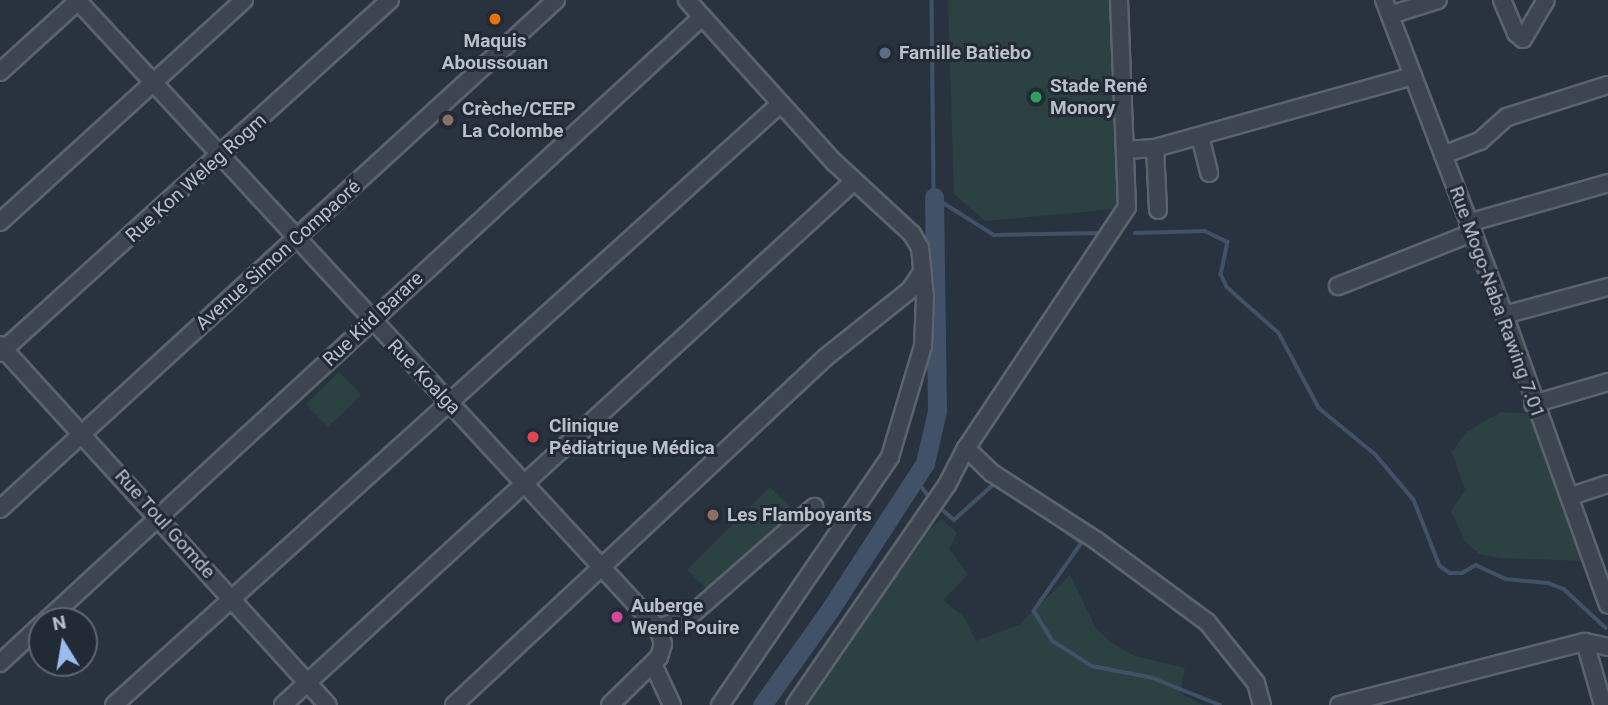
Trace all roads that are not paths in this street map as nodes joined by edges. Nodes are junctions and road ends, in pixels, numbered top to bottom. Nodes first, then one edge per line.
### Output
1 (78, 0) edge
2 (244, 0) edge
3 (390, 0) edge
4 (556, 0) edge
5 (687, 0) edge
6 (1119, 0) edge
7 (1438, 0) edge
8 (1502, 0) edge
9 (1546, 0) edge
10 (1387, 8) edge
11 (702, 17) junction
12 (0, 72) edge
13 (1413, 76) junction
14 (152, 83) junction
15 (1608, 85) edge
16 (779, 105) junction
17 (1200, 136) junction
18 (1155, 148) junction
19 (1126, 150) junction
20 (223, 155) junction
21 (1443, 155) junction
22 (1209, 173) dead end
23 (854, 181) junction
24 (1608, 183) edge
25 (1158, 210) dead end
26 (0, 222) edge
27 (1470, 228) junction
28 (297, 237) junction
29 (922, 272) junction
30 (1338, 286) dead end
31 (1608, 287) edge
32 (1504, 315) junction
33 (370, 321) junction
34 (1, 349) edge
35 (1608, 382) edge
36 (448, 401) junction
37 (1533, 404) junction
38 (82, 433) junction
39 (966, 448) junction
40 (1608, 484) edge
41 (523, 485) junction
42 (1571, 496) junction
43 (814, 506) dead end
44 (0, 509) edge
45 (159, 517) junction
46 (598, 567) junction
47 (1604, 583) edge
48 (233, 598) junction
49 (1608, 605) edge
50 (61, 607) edge
51 (658, 628) junction
52 (28, 638) edge
53 (1585, 642) junction
54 (1608, 647) edge
55 (0, 663) edge
56 (653, 664) junction
57 (308, 682) junction
58 (1377, 700) edge
59 (114, 705) edge
60 (283, 705) edge
61 (328, 705) edge
62 (454, 705) edge
63 (610, 705) edge
64 (672, 705) edge
65 (720, 705) edge
66 (795, 705) edge
67 (1262, 705) edge
68 (1339, 705) edge
69 (1603, 705) edge

1 - 12 street
1 - 14 street, Rue Koalga
2 - 14 street
3 - 20 street, Rue Kon Weleg Rogm
4 - 28 street, Avenue Simon Compaoré
5 - 11 street
6 - 19 street
7 - 10 street
8 - 9 street
10 - 13 street, Rue Mogo-Naba Rawing 7.01
11 - 16 street
11 - 33 street, Rue Kiid Barare
13 - 17 street
13 - 21 street, Rue Mogo-Naba Rawing 7.01
14 - 20 street, Rue Koalga
14 - 26 street
15 - 21 street
16 - 23 street
16 - 36 street
17 - 18 street
17 - 22 street
18 - 19 street
18 - 25 street
19 - 39 street
20 - 28 street, Rue Koalga
20 - 34 street, Rue Kon Weleg Rogm
21 - 27 street, Rue Mogo-Naba Rawing 7.01
23 - 29 street
23 - 41 street
24 - 27 street
27 - 30 street
27 - 32 street, Rue Mogo-Naba Rawing 7.01
28 - 33 street, Rue Koalga
28 - 38 street, Avenue Simon Compaoré
29 - 46 street
29 - 65 street
31 - 32 street
32 - 37 street, Rue Mogo-Naba Rawing 7.01
33 - 36 street, Rue Koalga
33 - 45 street, Rue Kiid Barare
34 - 38 street, Rue Toul Gomde
35 - 37 street
36 - 41 street, Rue Koalga
36 - 48 street
37 - 42 street, Rue Mogo-Naba Rawing 7.01
38 - 44 street, Avenue Simon Compaoré
38 - 45 street, Rue Toul Gomde
39 - 66 street
39 - 67 street
40 - 42 street
41 - 46 street, Rue Koalga
41 - 57 street
42 - 47 street, Rue Mogo-Naba Rawing 7.01
43 - 51 street
45 - 48 street, Rue Toul Gomde
45 - 50 street, Rue Kiid Barare
46 - 51 street, Rue Koalga
46 - 62 street
47 - 49 street, Rue Mogo-Naba Rawing 7.01
48 - 57 street, Rue Toul Gomde
48 - 59 street
51 - 56 street
52 - 55 street, Rue Kiid Barare
53 - 54 street
53 - 58 street
53 - 69 street
56 - 63 street
56 - 64 street
57 - 60 street
57 - 61 street, Rue Toul Gomde
58 - 68 street

